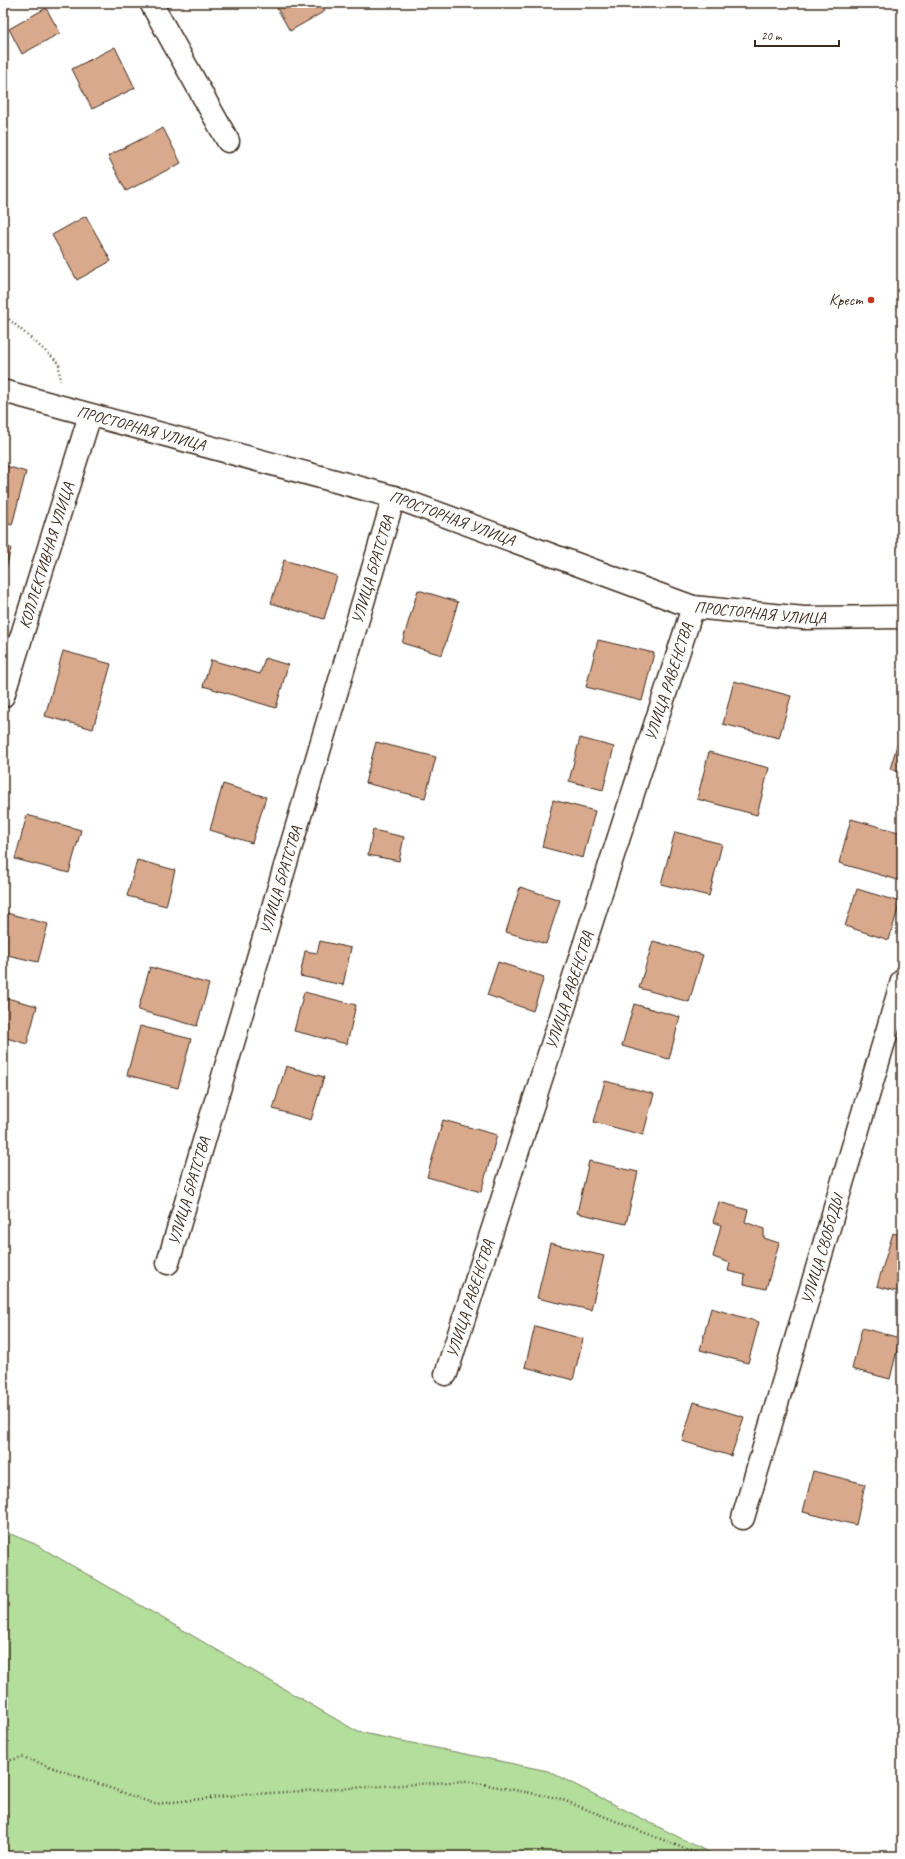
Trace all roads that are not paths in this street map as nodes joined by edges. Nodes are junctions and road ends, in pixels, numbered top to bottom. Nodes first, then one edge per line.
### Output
1 (151, 3) edge
2 (228, 141) dead end
3 (3, 391) edge
4 (90, 415) junction
5 (394, 498) junction
6 (693, 607) junction
7 (902, 617) edge
8 (3, 696) edge
9 (902, 981) edge
10 (168, 1263) dead end
11 (446, 1374) dead end
12 (743, 1518) dead end

1 - 2 street
3 - 4 street, ПРОСТОРНАЯ УЛИЦА
4 - 5 street, ПРОСТОРНАЯ УЛИЦА
4 - 8 street, КОЛЛЕКТИВНАЯ УЛИЦА
5 - 6 street, ПРОСТОРНАЯ УЛИЦА
5 - 10 street, УЛИЦА БРАТСТВА
6 - 7 street, ПРОСТОРНАЯ УЛИЦА
6 - 11 street, УЛИЦА РАВЕНСТВА
9 - 12 street, УЛИЦА СВОБОДЫ

